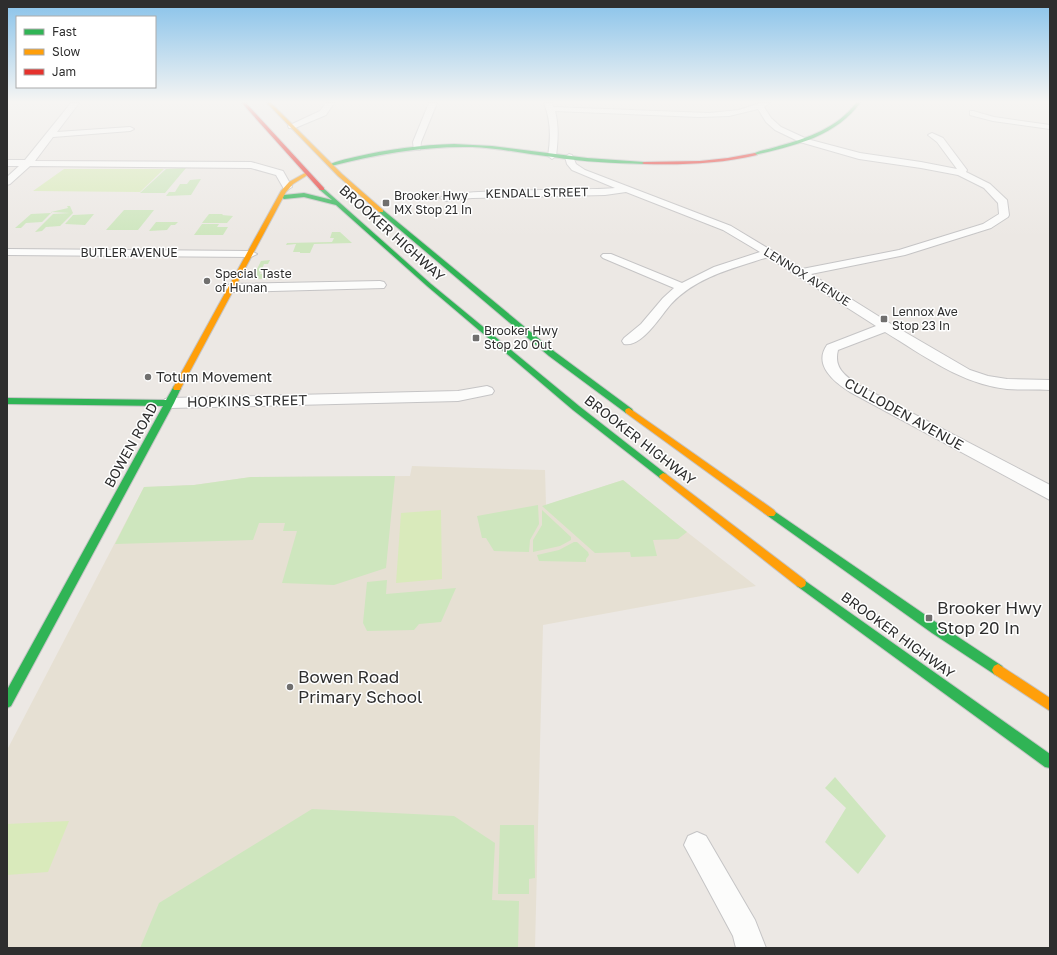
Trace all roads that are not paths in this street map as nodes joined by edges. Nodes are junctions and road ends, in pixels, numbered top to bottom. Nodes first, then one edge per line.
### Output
1 (41, 148) edge
2 (285, 148) edge
3 (301, 148) edge
4 (313, 148) edge
5 (320, 148) edge
6 (417, 148) joint
7 (430, 148) edge
8 (490, 148) edge
9 (554, 148) edge
10 (781, 148) edge
11 (829, 148) edge
12 (946, 148) edge
13 (385, 152) junction
14 (364, 155) junction
15 (552, 156) junction
16 (569, 157) junction
17 (314, 162) dead end
18 (7, 163) edge
19 (28, 163) junction
20 (335, 170) junction
21 (961, 173) junction
22 (310, 176) junction
23 (7, 182) edge
24 (364, 184) dead end
25 (287, 187) junction
26 (629, 190) junction
27 (375, 193) dead end
28 (445, 198) dead end
29 (282, 199) junction
30 (336, 203) junction
31 (367, 216) dead end
32 (392, 221) junction
33 (7, 252) edge
34 (769, 253) junction
35 (251, 254) junction
36 (606, 256) dead end
37 (398, 258) junction
38 (800, 273) junction
39 (380, 284) dead end
40 (682, 287) junction
41 (232, 288) junction
42 (886, 327) junction
43 (629, 341) dead end
44 (1050, 385) edge
45 (487, 391) dead end
46 (7, 401) edge
47 (170, 403) junction
48 (1050, 493) edge
49 (7, 702) edge
50 (1050, 705) edge
51 (1050, 762) edge
52 (697, 845) dead end
53 (751, 948) edge

1 - 19 street
2 - 22 main road, BROOKER HIGHWAY
3 - 17 main road
4 - 20 main road, BROOKER HIGHWAY
5 - 14 main road
6 - 7 main road
6 - 13 main road
8 - 15 main road
9 - 15 street
10 - 16 main road
11 - 21 street
12 - 21 street
13 - 14 main road
13 - 20 main road
14 - 20 main road
15 - 16 main road
16 - 26 street, LENNOX AVENUE
18 - 19 street
19 - 23 street
19 - 25 street
20 - 22 main road, BOWEN ROAD
20 - 24 main road
20 - 32 main road, BROOKER HIGHWAY
21 - 38 street
22 - 25 main road, BOWEN ROAD
22 - 29 main road, BOWEN ROAD
22 - 30 main road, BROOKER HIGHWAY
25 - 29 main road, BOWEN ROAD
26 - 28 street, KENDALL STREET
26 - 34 street, LENNOX AVENUE
27 - 32 main road
29 - 30 main road
29 - 35 main road, BOWEN ROAD
30 - 37 main road, BROOKER HIGHWAY
31 - 37 main road
32 - 50 main road, BROOKER HIGHWAY
33 - 35 street, BUTLER AVENUE
34 - 38 street, LENNOX AVENUE
34 - 40 street
35 - 41 main road, BOWEN ROAD
36 - 40 street
37 - 51 main road, BROOKER HIGHWAY
38 - 42 street, LENNOX AVENUE
39 - 41 street
40 - 43 street
41 - 47 main road, BOWEN ROAD
42 - 44 street, LENNOX AVENUE
42 - 48 street, CULLODEN AVENUE
45 - 47 street, HOPKINS STREET
46 - 47 main road, HOPKINS STREET
47 - 49 main road, BOWEN ROAD
52 - 53 street

